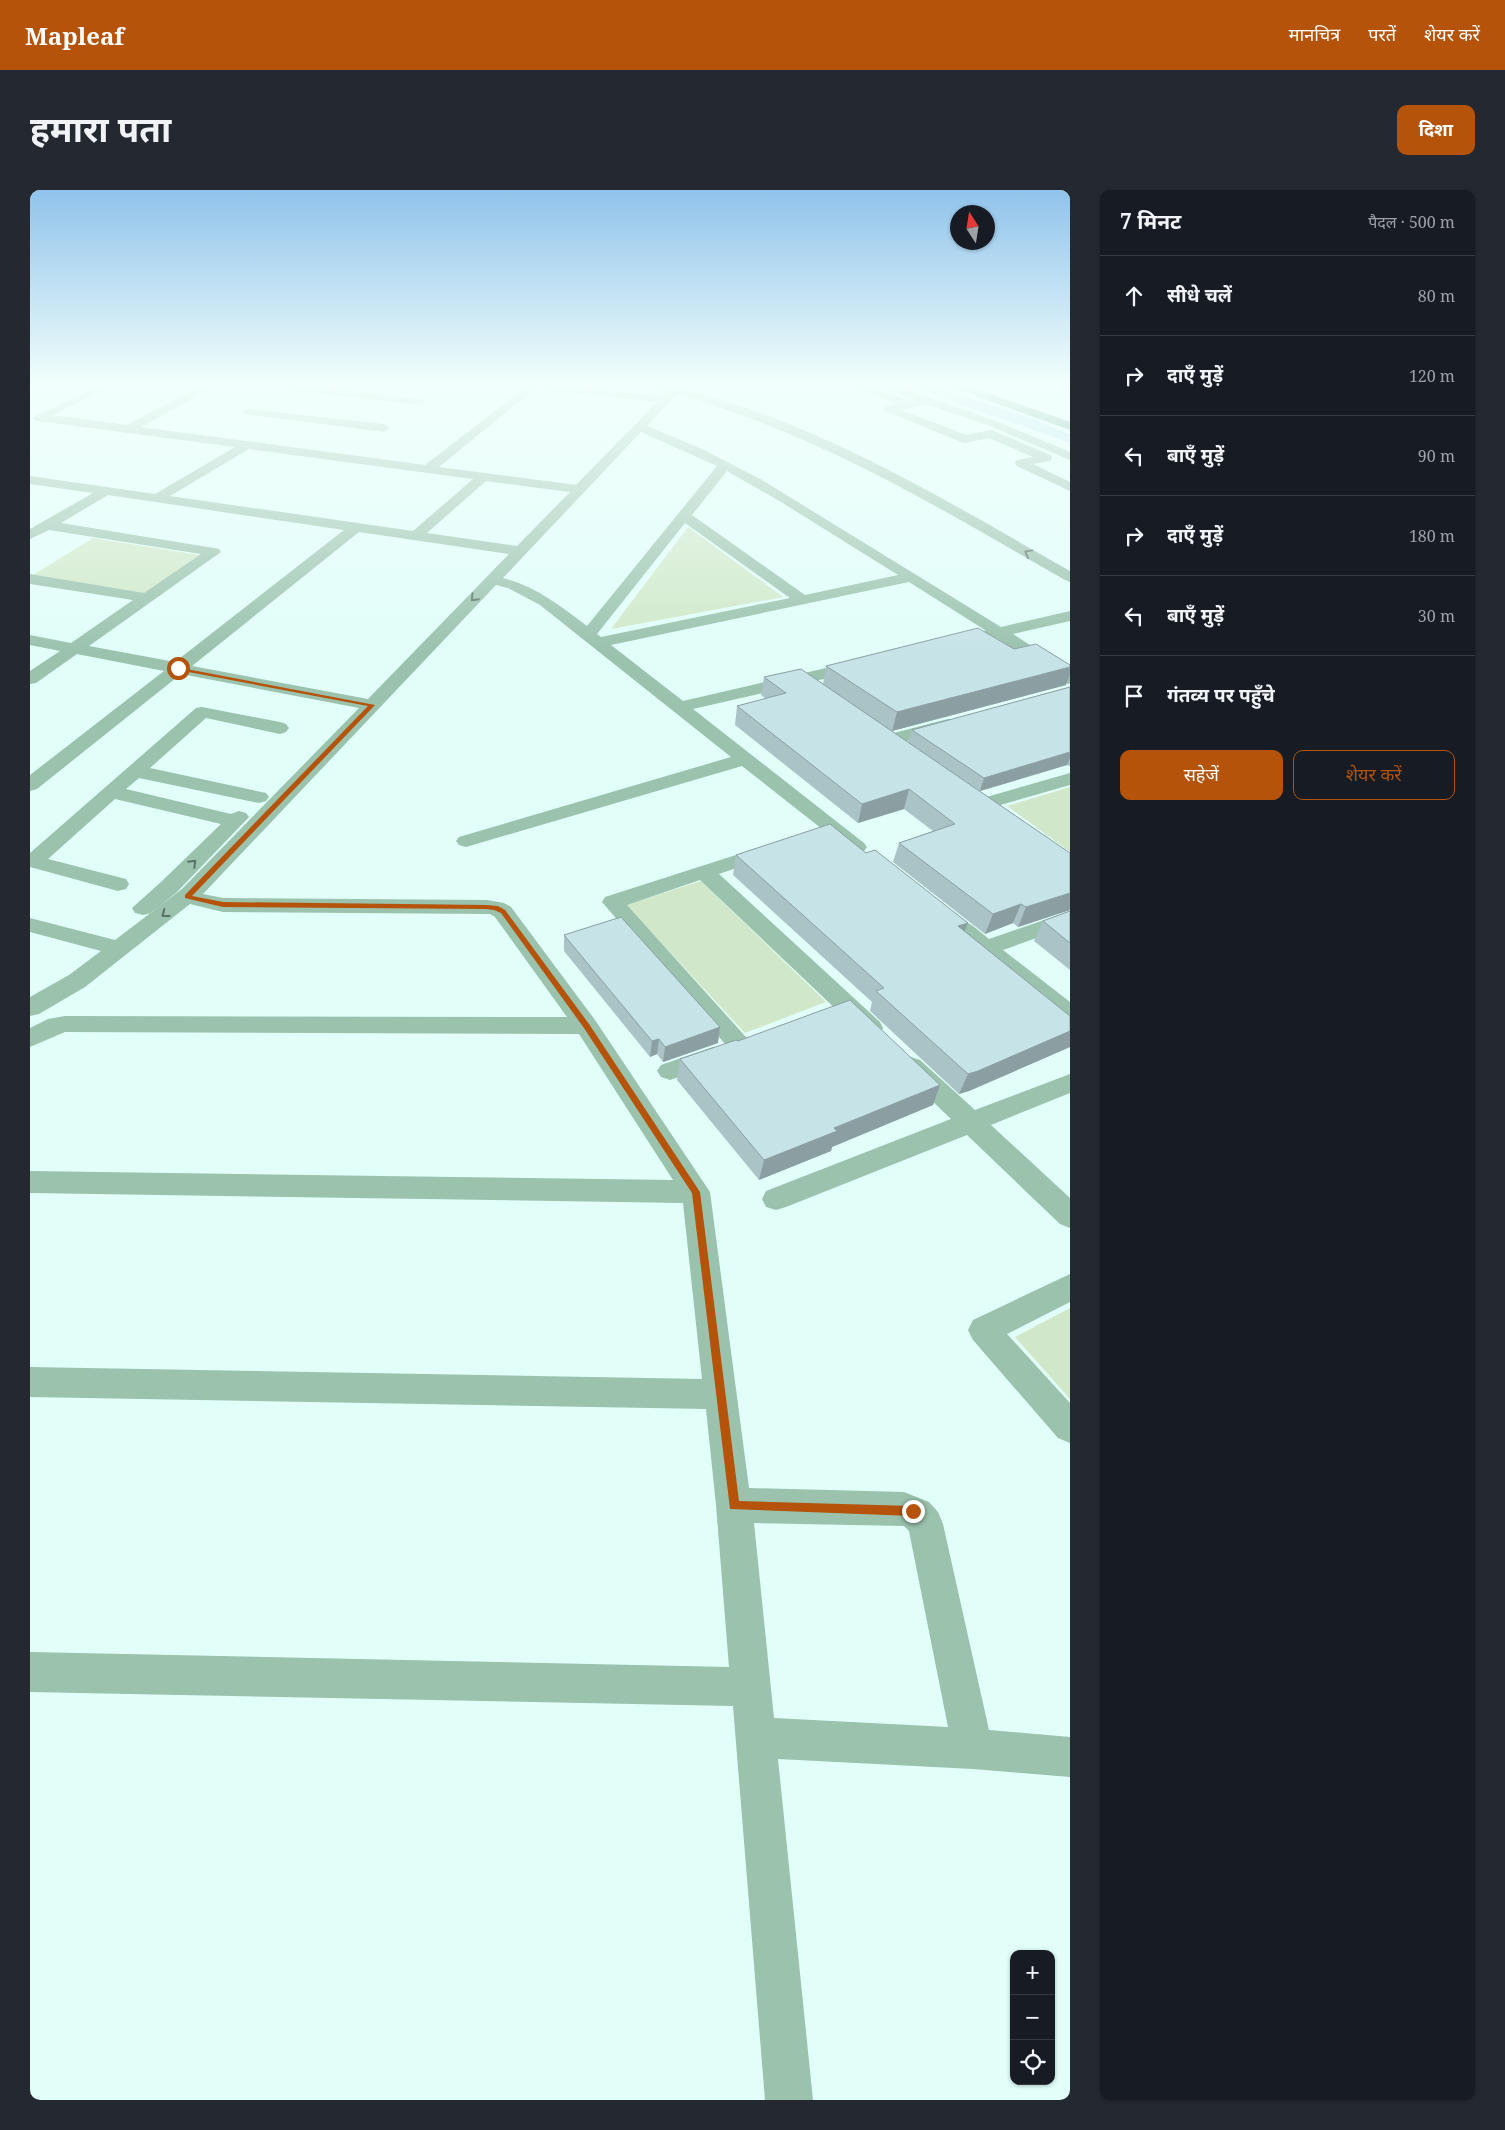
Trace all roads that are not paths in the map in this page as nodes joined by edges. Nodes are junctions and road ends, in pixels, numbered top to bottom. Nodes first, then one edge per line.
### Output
1 (195, 476) edge
2 (484, 476) joint
3 (584, 476) edge
4 (585, 476) edge
5 (716, 476) edge
6 (744, 476) edge
7 (886, 476) edge
8 (908, 476) edge
9 (1048, 476) edge
10 (30, 480) edge
11 (1070, 487) edge
12 (572, 488) junction
13 (937, 491) junction
14 (106, 492) junction
15 (921, 494) junction
16 (156, 499) junction
17 (958, 502) junction
18 (943, 505) junction
19 (684, 516) junction
20 (47, 525) junction
21 (355, 528) junction
22 (30, 535) edge
23 (416, 536) junction
24 (511, 550) junction
25 (1070, 562) edge
26 (911, 577) junction
27 (1070, 577) edge
28 (30, 579) edge
29 (492, 580) junction
30 (147, 598) junction
31 (803, 600) junction
32 (1070, 616) edge
33 (1001, 632) junction
34 (593, 639) junction
35 (972, 639) edge
36 (30, 640) edge
37 (74, 648) junction
38 (877, 661) edge
39 (178, 668) junction
40 (30, 679) edge
41 (801, 679) junction
42 (1067, 688) edge
43 (825, 696) edge
44 (354, 702) junction
45 (372, 705) junction
46 (680, 708) junction
47 (965, 719) edge
48 (280, 728) dead end
49 (873, 729) edge
50 (889, 740) junction
51 (912, 756) edge
52 (746, 759) junction
53 (135, 771) junction
54 (1070, 779) edge
55 (30, 785) edge
56 (270, 787) junction
57 (111, 792) junction
58 (983, 804) edge
59 (235, 821) junction
60 (466, 841) dead end
61 (788, 844) edge
62 (872, 859) edge
63 (704, 872) junction
64 (118, 884) dead end
65 (187, 897) junction
66 (940, 912) edge
67 (130, 918) dead end
68 (1070, 918) edge
69 (30, 925) edge
70 (111, 941) junction
71 (986, 948) junction
72 (72, 964) dead end
73 (845, 1004) junction
74 (30, 1008) edge
75 (819, 1015) edge
76 (1070, 1015) edge
77 (586, 1026) junction
78 (30, 1038) edge
79 (670, 1071) dead end
80 (1070, 1083) edge
81 (970, 1122) junction
82 (30, 1182) edge
83 (696, 1192) junction
84 (776, 1199) dead end
85 (1070, 1216) edge
86 (1070, 1287) edge
87 (30, 1382) edge
88 (720, 1394) junction
89 (1070, 1427) edge
90 (734, 1506) junction
91 (30, 1672) edge
92 (752, 1687) junction
93 (755, 1737) junction
94 (973, 1749) junction
95 (1070, 1757) edge
96 (789, 2100) edge

1 - 16 street
2 - 12 street
2 - 23 street
3 - 12 street
4 - 12 street
5 - 19 street
6 - 26 street
7 - 15 street
8 - 13 street
9 - 11 street
10 - 14 street
12 - 24 street
13 - 15 street
13 - 17 street
14 - 16 street
14 - 20 street
15 - 18 street
16 - 21 street
17 - 18 street
17 - 25 street
27 -> 18 street
19 - 31 street
19 - 34 street
20 - 22 street
20 - 30 street
21 - 23 street
21 - 39 street
23 - 24 street
24 - 29 street
24 - 44 street
26 - 31 street
26 - 33 street
28 - 30 street
29 - 34 street
29 -> 45 street
30 - 37 street
31 - 34 street
32 - 33 street
33 - 35 street
33 - 42 street
34 - 46 street
36 - 37 street
37 - 39 street
37 - 40 street
38 - 41 street
39 - 44 street
39 - 55 street
41 - 43 street
41 - 46 street
44 - 45 street
44 - 56 street
45 - 65 street
46 - 52 street
47 - 50 street
48 - 53 street
49 - 50 street
50 - 51 street
52 - 60 street
52 - 62 street
53 - 56 street
53 - 57 street
54 - 58 street
56 - 59 street
57 - 59 street
57 - 64 street
67 -> 59 street
61 - 63 street
63 - 73 street
63 - 79 street
65 -> 70 street
65 - 77 street
66 - 71 street
68 - 71 street
69 - 70 street
70 - 72 street
70 - 74 street
71 - 76 street
73 - 75 street
73 - 81 street
77 - 78 street
77 - 83 street
80 - 81 street
81 - 84 street
81 - 85 street
82 - 83 street
83 - 88 street
86 - 89 street
87 - 88 street
88 - 90 street
90 - 92 street
90 - 94 street
91 - 92 street
92 - 93 street
93 - 94 street
93 - 96 street
94 - 95 street

